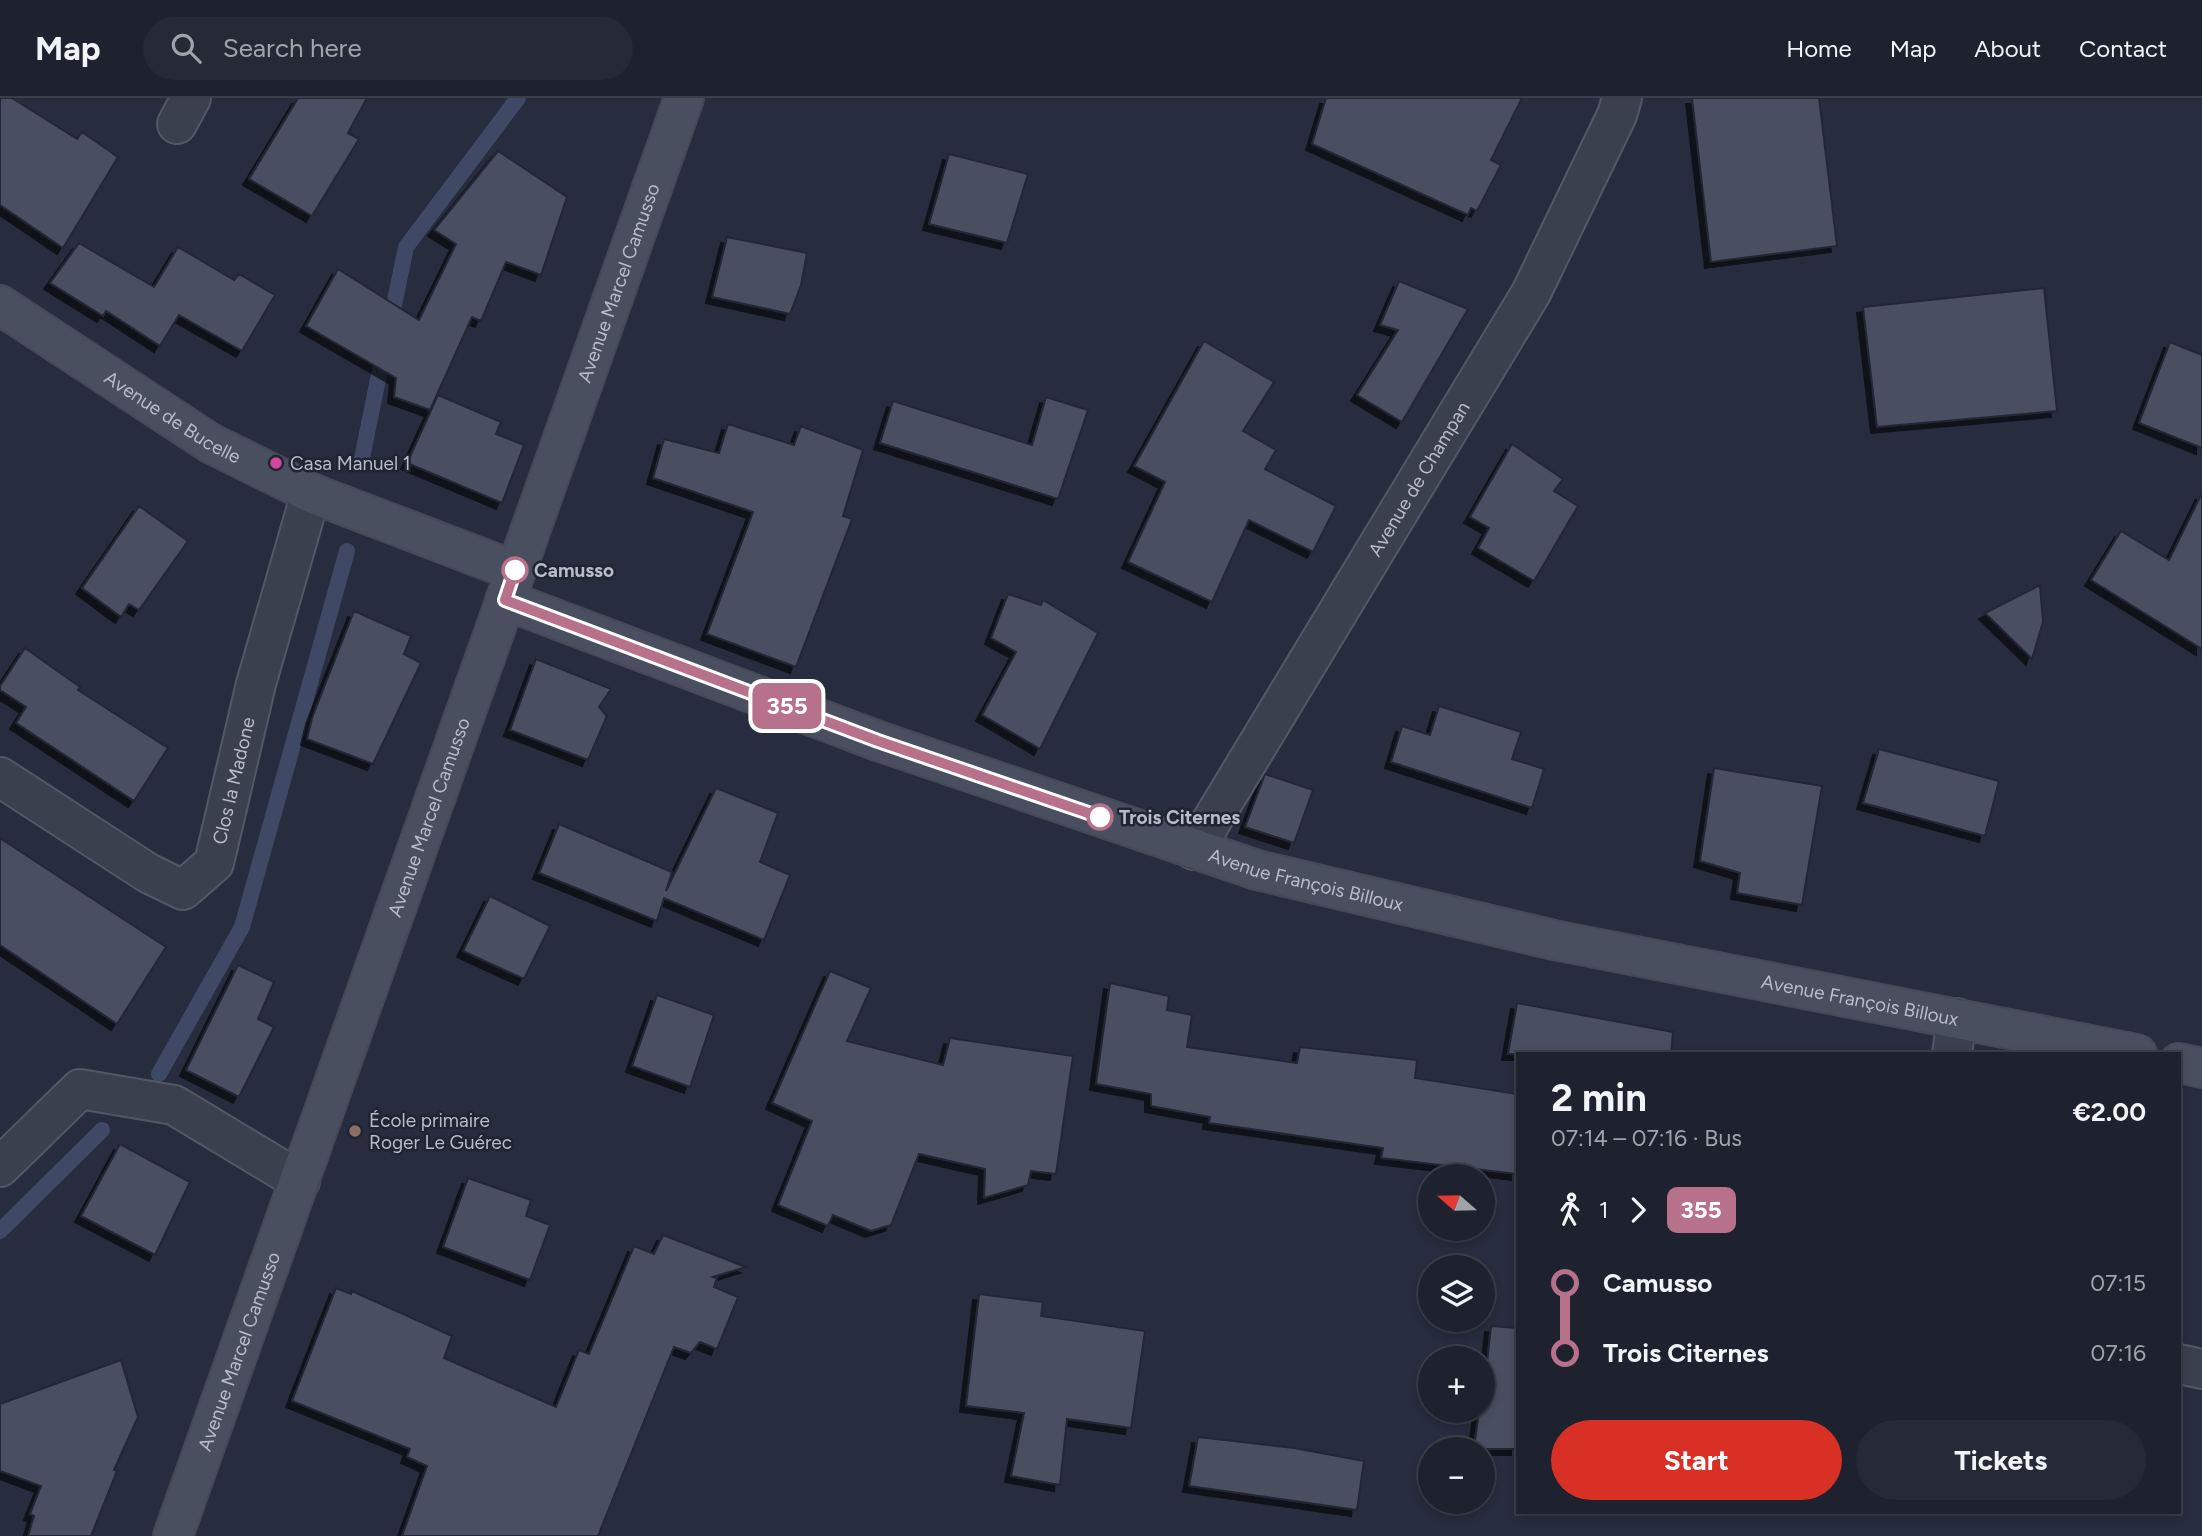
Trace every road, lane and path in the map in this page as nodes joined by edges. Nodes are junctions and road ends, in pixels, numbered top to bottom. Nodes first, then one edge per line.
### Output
1 (684, 98) edge
2 (1622, 98) edge
3 (0, 305) edge
4 (311, 493) junction
5 (510, 585) junction
6 (0, 777) edge
7 (1194, 849) junction
8 (1954, 1036) edge
9 (2117, 1052) edge
10 (2181, 1063) edge
11 (2202, 1068) edge
12 (0, 1167) edge
13 (300, 1181) junction
14 (2181, 1364) edge
15 (2202, 1369) edge
16 (173, 1536) edge

1 - 5 street, Avenue Marcel Camusso
2 - 7 street, Avenue de Champan
3 - 4 street, Avenue de Bucelle
4 - 5 street, Avenue de Bucelle
4 - 6 street, Clos la Madone
5 - 7 street, Avenue François Billoux
5 - 13 street, Avenue Marcel Camusso
7 - 8 street, Avenue François Billoux
8 - 9 street, Avenue François Billoux
10 - 11 street
12 - 13 street
13 - 16 street, Avenue Marcel Camusso
14 - 15 street

